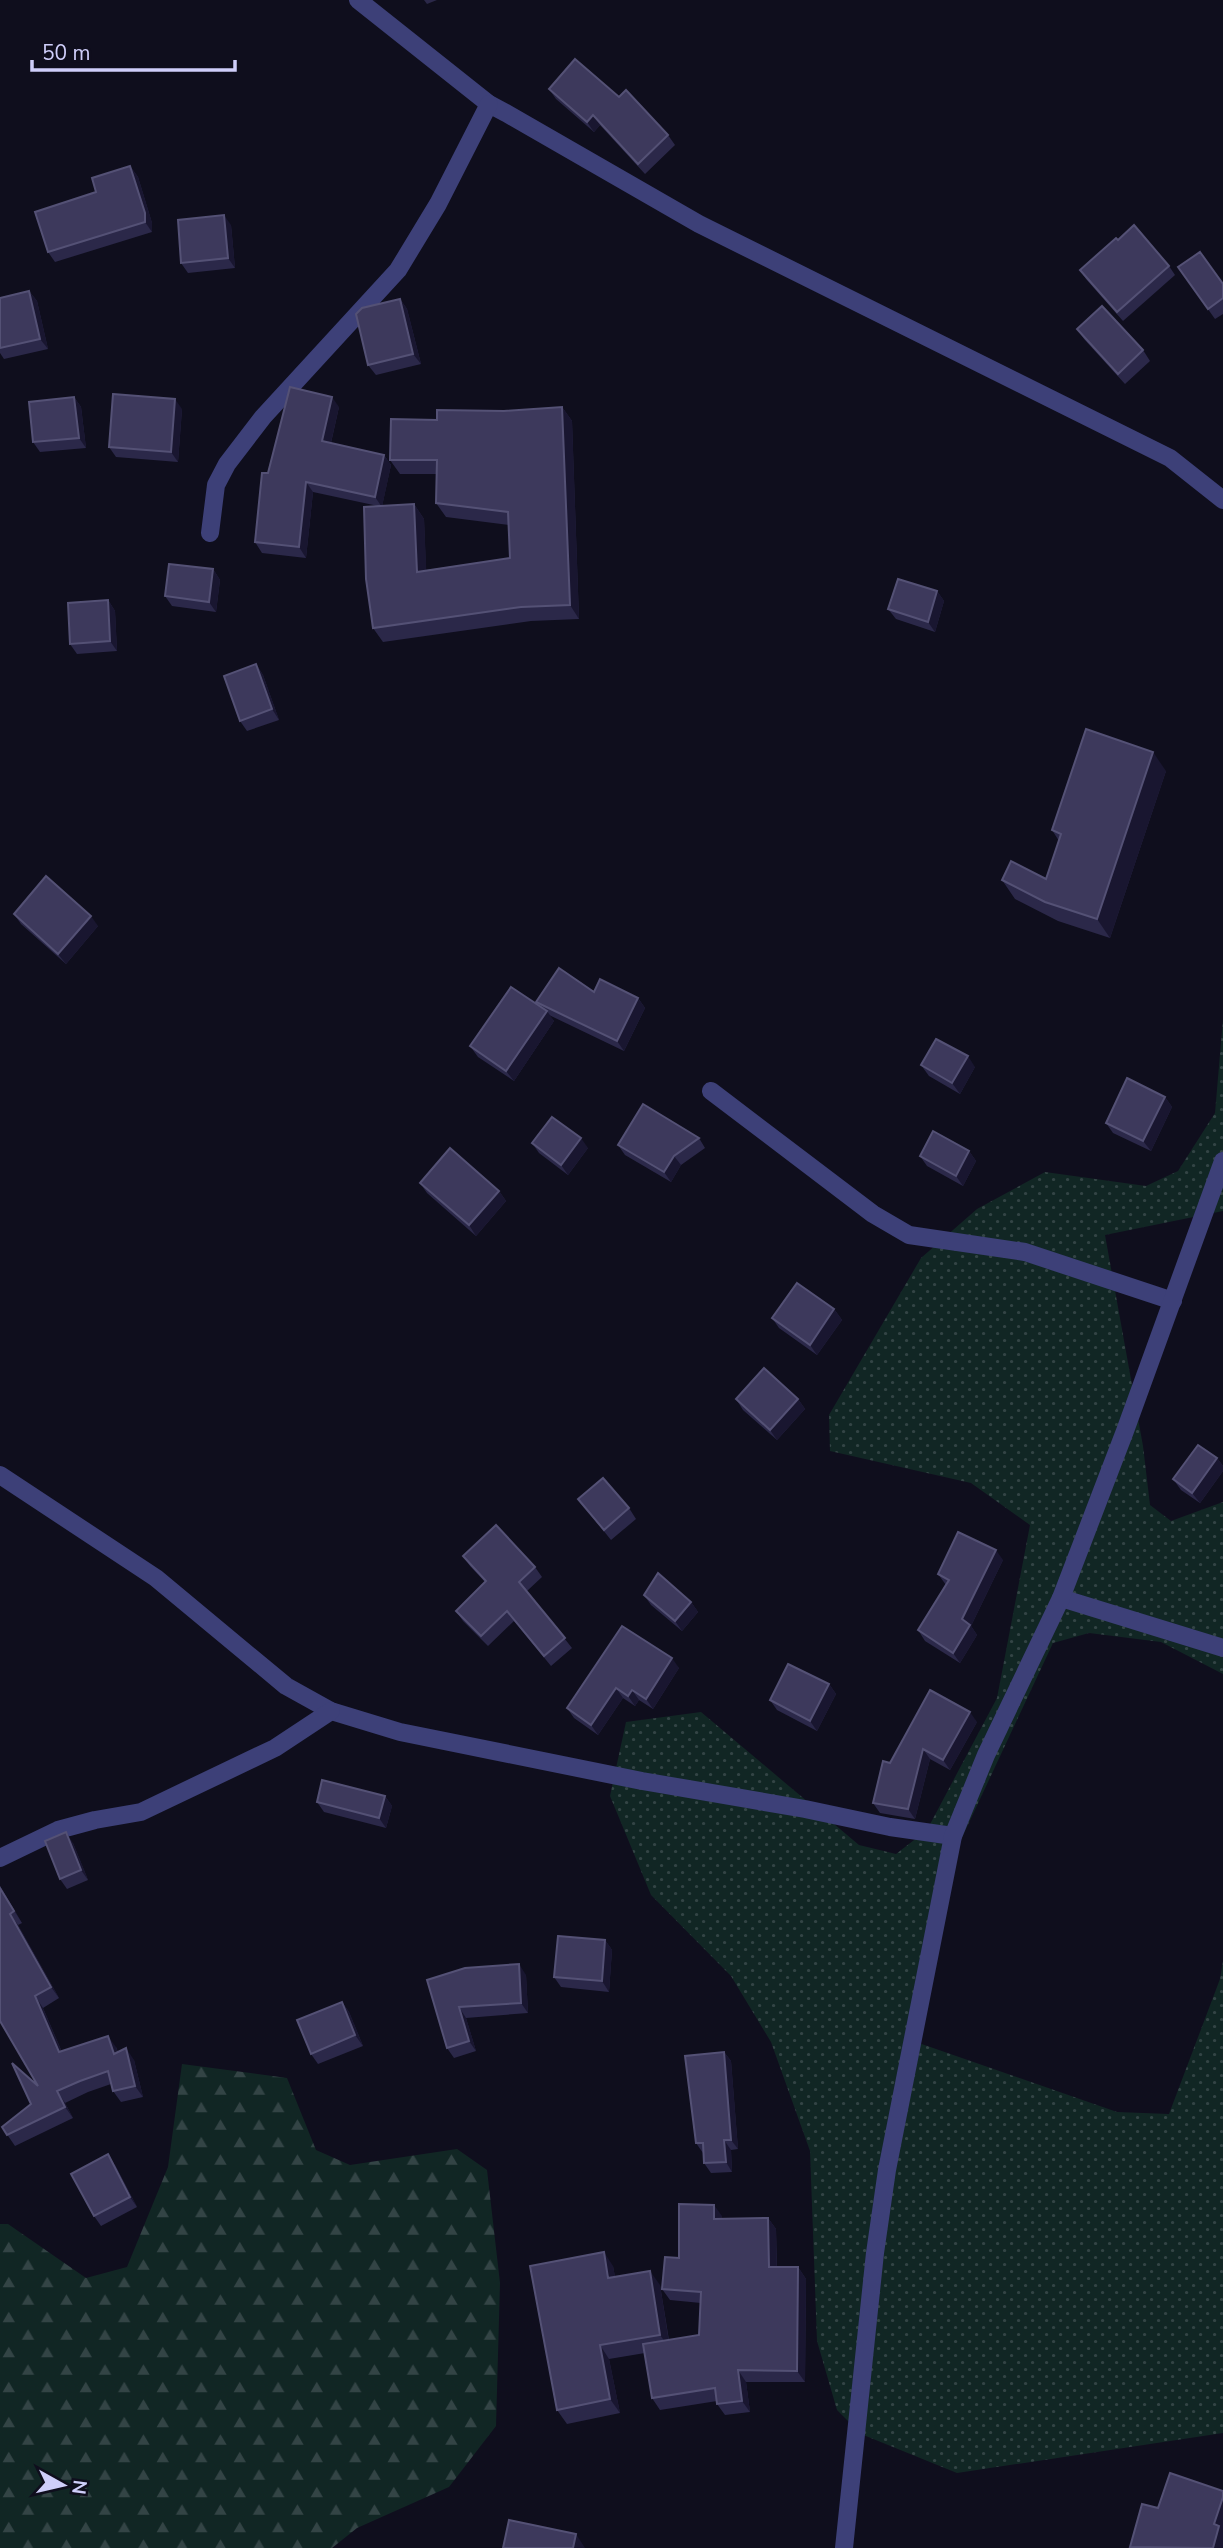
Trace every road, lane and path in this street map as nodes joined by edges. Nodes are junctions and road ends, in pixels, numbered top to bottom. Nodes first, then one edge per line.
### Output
1 (358, 0) edge
2 (489, 104) junction
3 (1223, 500) edge
4 (209, 533) dead end
5 (711, 1091) dead end
6 (1223, 1161) edge
7 (1173, 1301) junction
8 (0, 1475) edge
9 (1060, 1598) junction
10 (1223, 1648) edge
11 (331, 1711) junction
12 (953, 1836) junction
13 (0, 1858) edge
14 (844, 2548) edge

1 - 2 street
2 - 3 street
2 - 4 street
5 - 7 street
6 - 7 street
7 - 9 street
8 - 11 street
9 - 10 street
9 - 12 street
11 - 12 street
11 - 13 street
12 - 14 street

